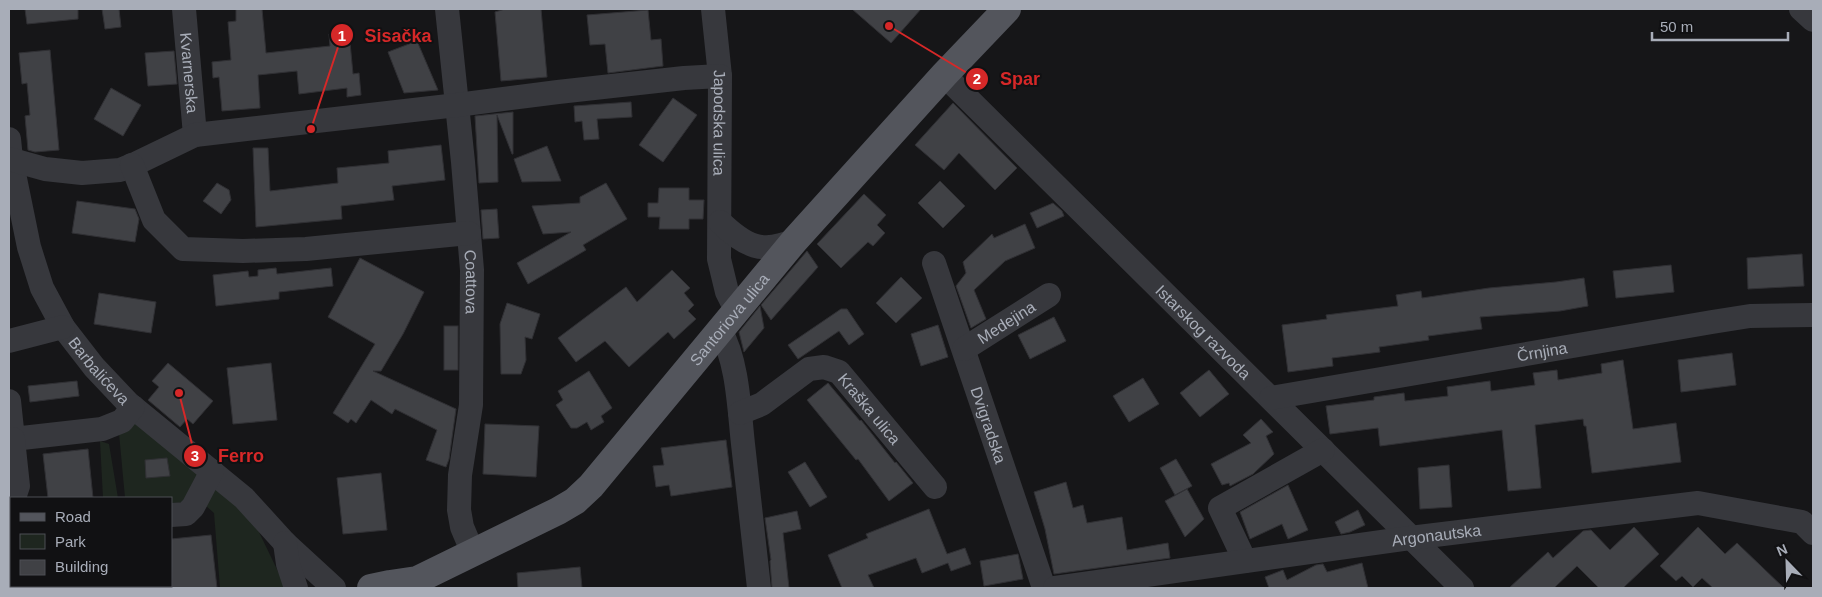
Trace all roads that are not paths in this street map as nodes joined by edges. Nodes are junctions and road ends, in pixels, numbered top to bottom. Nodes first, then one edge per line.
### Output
1 (184, 9) edge
2 (447, 9) edge
3 (713, 9) edge
4 (1007, 9) edge
5 (1801, 9) edge
6 (1813, 20) edge
7 (944, 75) junction
8 (720, 76) junction
9 (457, 106) junction
10 (195, 135) junction
11 (9, 152) edge
12 (132, 165) junction
13 (720, 229) junction
14 (469, 233) junction
15 (795, 240) junction
16 (934, 263) dead end
17 (1049, 295) dead end
18 (732, 314) junction
19 (1813, 315) edge
20 (64, 327) junction
21 (9, 342) edge
22 (964, 350) junction
23 (1271, 398) junction
24 (9, 401) edge
25 (133, 407) junction
26 (740, 414) junction
27 (13, 439) junction
28 (1323, 450) junction
29 (212, 471) junction
30 (935, 487) dead end
31 (14, 497) edge
32 (172, 515) edge
33 (1813, 533) edge
34 (1410, 538) junction
35 (285, 543) junction
36 (473, 554) junction
37 (1244, 561) junction
38 (413, 584) edge
39 (296, 588) edge
40 (334, 588) edge
41 (371, 588) edge
42 (759, 588) edge
43 (1044, 588) edge
44 (1055, 588) edge
45 (1462, 588) edge

1 - 10 street, Kvarnerska
2 - 9 street, Coattova
3 - 8 street, Japodska ulica
4 - 7 main road, Santoriova ulica
5 - 6 street
7 - 15 main road, Santoriova ulica
7 - 23 street, Istarskog razvoda
8 - 9 street
8 - 13 street, Japodska ulica
9 - 10 street
9 - 14 street, Coattova
10 - 12 street
11 - 12 street
11 - 20 street, Barbalićeva
12 - 14 street
13 - 15 street
13 - 18 street
14 - 36 street, Coattova
15 - 18 main road, Santoriova ulica
16 - 22 street, Dvigradska
17 - 22 street, Medejina
18 - 26 street
18 - 36 main road, Santoriova ulica
19 - 23 street, Črnjina
20 - 21 street
20 - 25 street, Barbalićeva
22 - 43 street, Dvigradska
23 - 28 street, Istarskog razvoda
24 - 27 street
25 - 27 street
25 - 29 street, Barbalićeva
26 - 30 street, Kraška ulica
26 - 42 street
27 - 31 street
28 - 34 street, Istarskog razvoda
28 - 37 street
29 - 32 street
29 - 35 street, Barbalićeva
33 - 34 street, Argonautska
34 - 37 street, Argonautska
34 - 45 street, Istarskog razvoda
35 - 39 street
35 - 40 street, Barbalićeva
36 - 38 main road, Santoriova ulica
37 - 44 street, Argonautska
38 - 41 main road, Santoriova ulica

